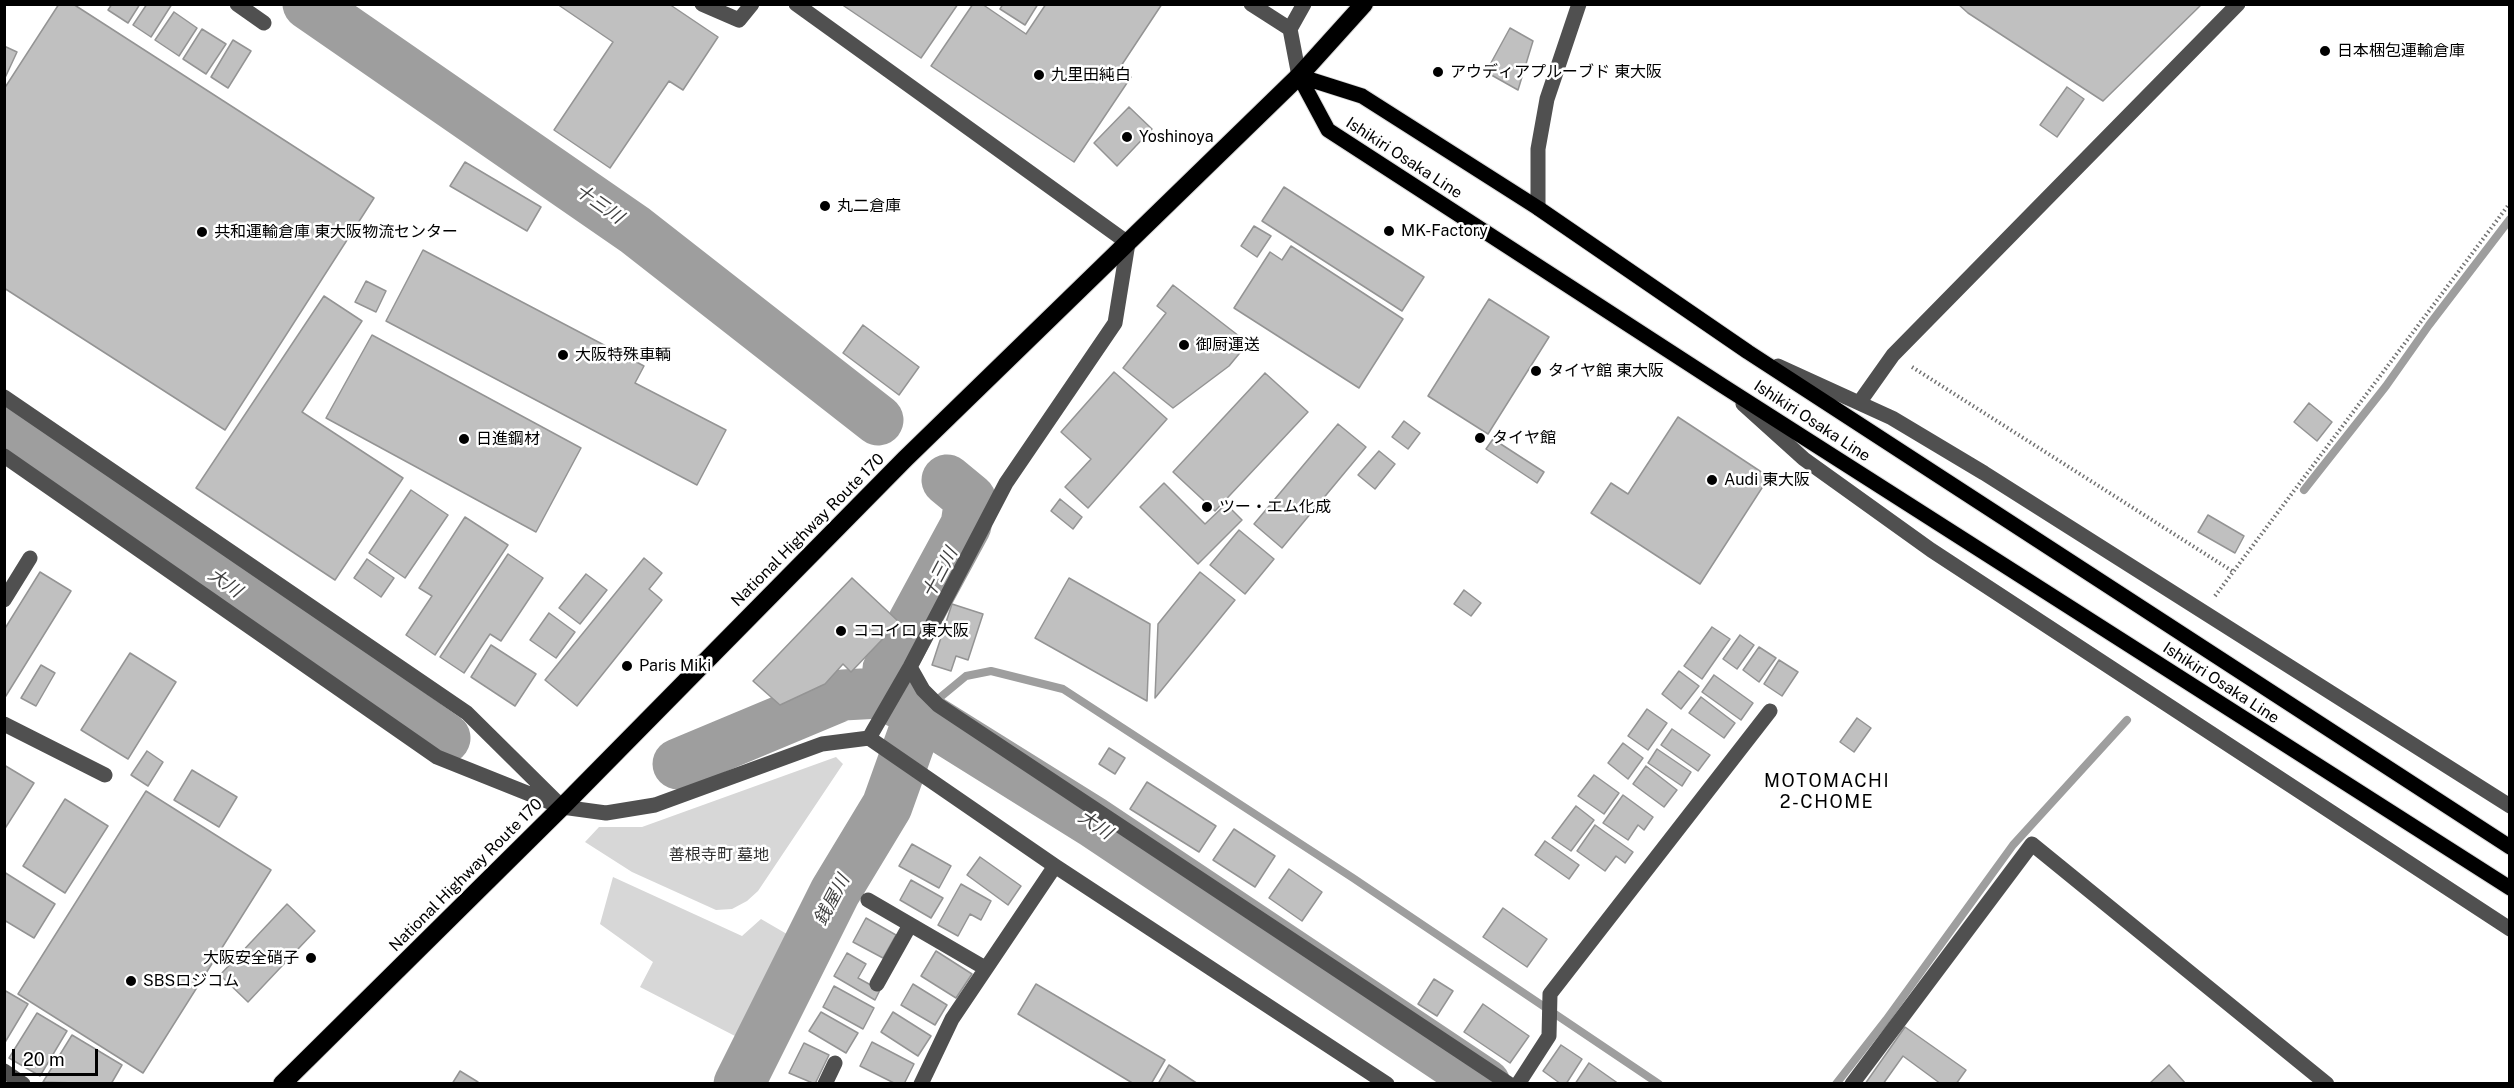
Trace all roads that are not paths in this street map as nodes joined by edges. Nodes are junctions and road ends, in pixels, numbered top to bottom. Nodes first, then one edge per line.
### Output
1 (237, 4) edge
2 (702, 4) edge
3 (752, 4) edge
4 (796, 4) edge
5 (1251, 4) edge
6 (1305, 4) edge
7 (1364, 4) edge
8 (1579, 4) edge
9 (2238, 4) edge
10 (264, 23) dead end
11 (1290, 29) junction
12 (1299, 76) junction
13 (1538, 208) junction
14 (1128, 243) junction
15 (1748, 352) junction
16 (1723, 386) junction
17 (4, 397) edge
18 (1859, 403) junction
19 (4, 456) edge
20 (30, 558) dead end
21 (4, 600) edge
22 (907, 673) junction
23 (1770, 711) dead end
24 (4, 724) edge
25 (874, 737) junction
26 (105, 775) dead end
27 (2510, 806) edge
28 (562, 807) junction
29 (2510, 847) edge
30 (1055, 866) junction
31 (2510, 888) edge
32 (868, 900) dead end
33 (910, 925) junction
34 (2510, 928) edge
35 (985, 968) junction
36 (877, 984) dead end
37 (835, 1063) dead end
38 (4, 1071) edge
39 (23, 1083) edge
40 (282, 1083) edge
41 (825, 1083) edge
42 (921, 1083) edge
43 (1387, 1083) edge
44 (1509, 1083) edge
45 (1518, 1083) edge
46 (1852, 1083) edge
47 (2327, 1083) edge

1 - 10 street
2 - 3 street
4 - 14 street
5 - 11 street
6 - 11 street
7 - 12 highway, National Highway Route 170
8 - 13 street
9 - 18 street
11 - 12 street
12 - 13 main road, Ishikiri Osaka Line
12 - 14 highway, National Highway Route 170
12 - 16 main road, Ishikiri Osaka Line
13 - 15 main road, Ishikiri Osaka Line
14 - 22 street
14 - 28 highway, National Highway Route 170
15 - 18 street
15 - 29 main road, Ishikiri Osaka Line
16 - 31 main road, Ishikiri Osaka Line
16 - 34 street
17 - 28 street
18 - 27 street
19 - 28 street
20 - 21 street
22 - 25 street
22 - 44 street
23 - 45 street
24 - 26 street
25 - 28 street
25 - 30 street
28 - 40 highway, National Highway Route 170
30 - 35 street
30 - 43 street
32 - 33 street
33 - 35 street
33 - 36 street
35 - 42 street
37 - 41 street
38 - 39 street
46 - 47 street

